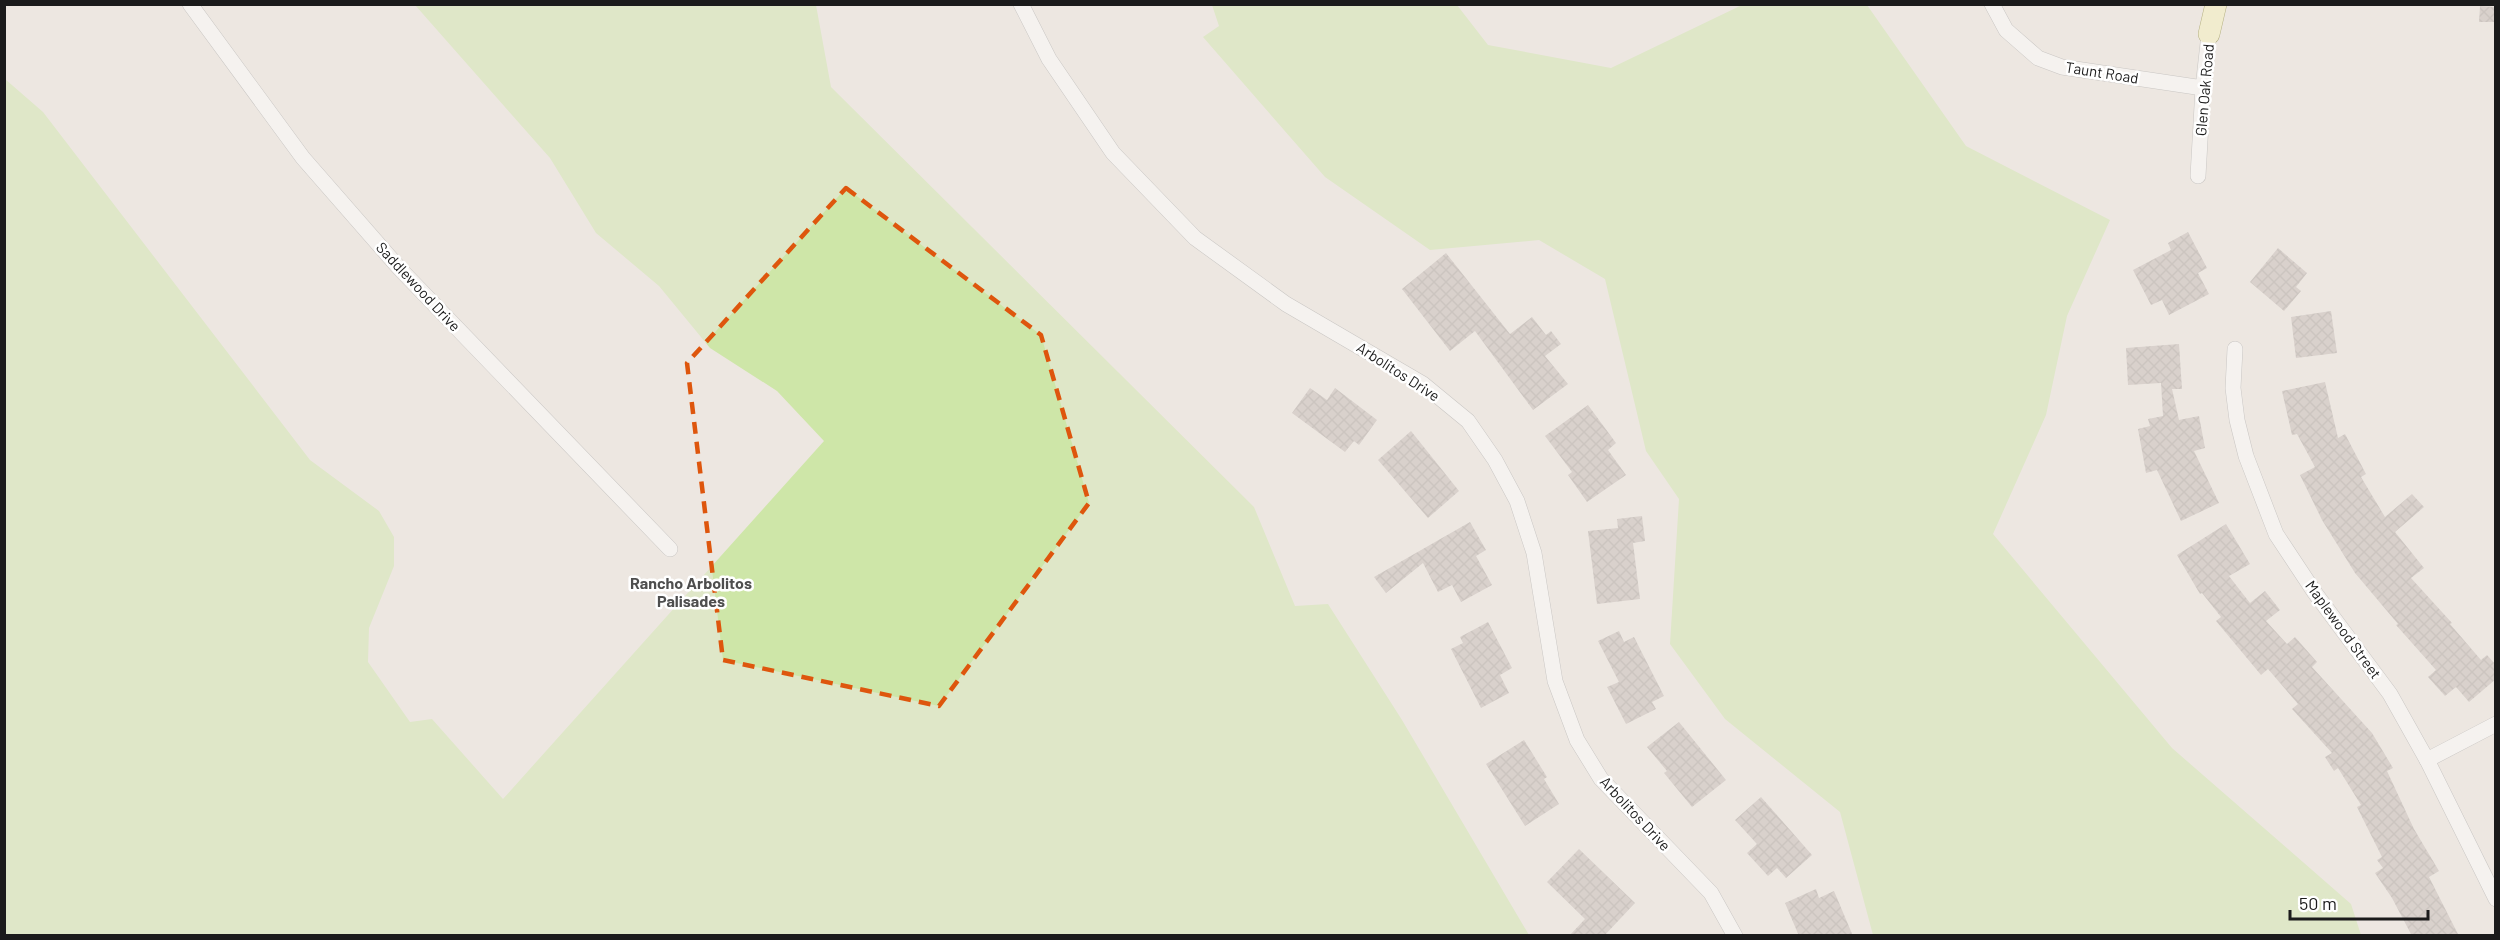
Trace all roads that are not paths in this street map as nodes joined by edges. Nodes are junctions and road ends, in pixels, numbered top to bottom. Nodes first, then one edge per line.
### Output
1 (190, 4) edge
2 (1021, 4) edge
3 (1992, 4) edge
4 (2216, 4) edge
5 (2209, 34) joint
6 (2203, 88) junction
7 (2198, 176) dead end
8 (2235, 349) dead end
9 (670, 549) dead end
10 (2496, 724) edge
11 (2427, 760) junction
12 (2496, 899) edge
13 (1735, 936) edge

1 - 9 street, Saddlewood Drive
2 - 13 street, Arbolitos Drive
3 - 6 street, Taunt Road
4 - 5 street, Glen Oak Road
5 - 6 street, Glen Oak Road
6 - 7 street, Glen Oak Road
8 - 11 street, Maplewood Street
10 - 11 street
11 - 12 street, Maplewood Street

